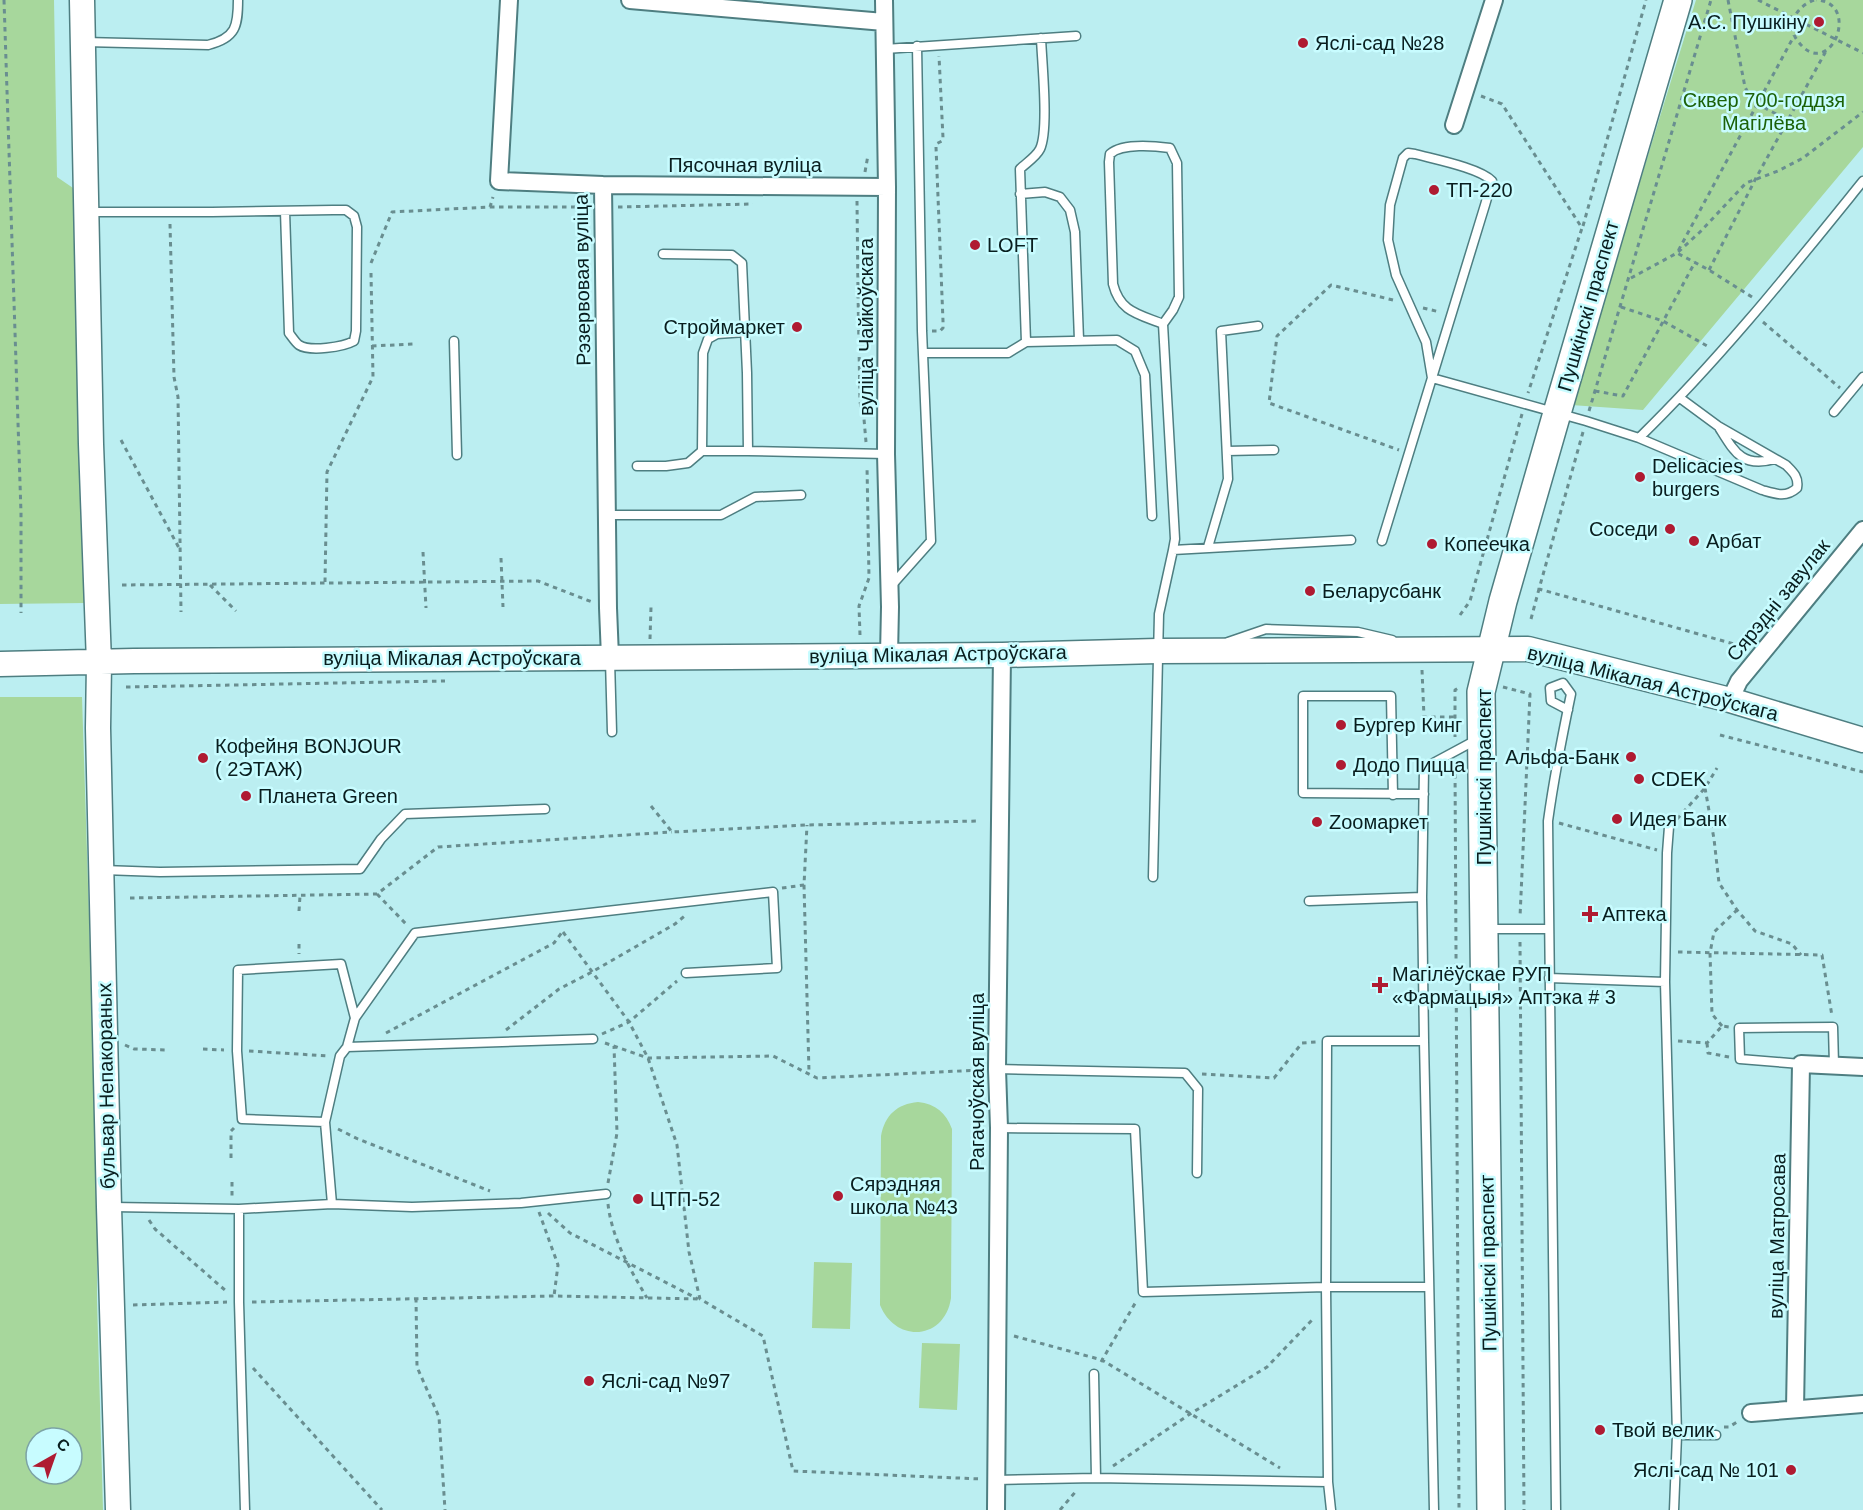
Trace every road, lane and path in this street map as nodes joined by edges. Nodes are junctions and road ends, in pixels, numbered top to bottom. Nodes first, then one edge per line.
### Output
1 (4, 0) edge
2 (82, 0) edge
3 (238, 0) edge
4 (509, 0) edge
5 (630, 0) edge
6 (884, 0) edge
7 (1494, 0) edge
8 (1646, 0) edge
9 (1678, 0) edge
10 (1728, 0) edge
11 (1758, 0) edge
12 (1815, 0) edge
13 (1832, 2) edge
14 (1794, 17) junction
15 (1844, 20) dead end
16 (884, 22) junction
17 (1844, 34) dead end
18 (1076, 36) dead end
19 (1794, 36) junction
20 (1041, 38) junction
21 (1840, 41) junction
22 (84, 42) junction
23 (917, 46) junction
24 (885, 49) junction
25 (1826, 51) junction
26 (1863, 53) edge
27 (1481, 96) dead end
28 (1757, 104) junction
29 (1863, 112) edge
30 (1789, 120) junction
31 (1454, 125) dead end
32 (868, 155) dead end
33 (1756, 178) junction
34 (499, 181) junction
35 (1863, 181) edge
36 (603, 185) junction
37 (861, 187) junction
38 (887, 187) junction
39 (1020, 194) junction
40 (753, 204) dead end
41 (490, 207) junction
42 (603, 207) junction
43 (285, 211) junction
44 (87, 212) junction
45 (170, 212) junction
46 (1582, 228) junction
47 (1677, 253) junction
48 (663, 254) dead end
49 (1695, 262) junction
50 (1709, 270) junction
51 (1629, 278) dead end
52 (858, 292) dead end
53 (1409, 304) junction
54 (1764, 304) junction
55 (1621, 307) dead end
56 (1452, 315) junction
57 (1755, 315) junction
58 (1663, 321) junction
59 (1163, 324) junction
60 (1258, 326) dead end
61 (746, 332) junction
62 (1079, 340) junction
63 (454, 341) dead end
64 (1026, 342) junction
65 (416, 344) dead end
66 (372, 346) junction
67 (923, 353) junction
68 (1721, 354) junction
69 (1863, 377) edge
70 (1432, 378) junction
71 (1595, 391) dead end
72 (1848, 395) junction
73 (1680, 398) junction
74 (1524, 404) junction
75 (1834, 412) dead end
76 (1557, 413) junction
77 (1718, 426) junction
78 (1639, 438) junction
79 (121, 440) dead end
80 (1274, 450) dead end
81 (702, 451) junction
82 (748, 451) junction
83 (1227, 451) junction
84 (886, 454) junction
85 (1409, 454) junction
86 (457, 455) dead end
87 (1775, 459) junction
88 (637, 466) dead end
89 (801, 495) dead end
90 (607, 515) junction
91 (1152, 516) dead end
92 (1863, 530) edge
93 (1351, 540) dead end
94 (1382, 541) dead end
95 (1208, 547) junction
96 (180, 549) junction
97 (1173, 550) junction
98 (423, 552) dead end
99 (501, 558) dead end
100 (425, 581) junction
101 (502, 581) junction
102 (325, 582) junction
103 (180, 584) junction
104 (210, 584) junction
105 (122, 585) dead end
106 (889, 588) junction
107 (1539, 589) dead end
108 (503, 607) dead end
109 (426, 608) dead end
110 (608, 608) junction
111 (236, 611) dead end
112 (181, 612) dead end
113 (21, 613) dead end
114 (1460, 615) dead end
115 (1531, 619) dead end
116 (1491, 648) junction
117 (1157, 651) junction
118 (890, 655) junction
119 (1002, 655) junction
120 (610, 657) junction
121 (99, 663) junction
122 (0, 664) edge
123 (1501, 686) dead end
124 (1455, 700) dead end
125 (1730, 700) junction
126 (1568, 711) dead end
127 (612, 732) dead end
128 (1719, 735) dead end
129 (1482, 737) junction
130 (1863, 740) edge
131 (1455, 751) junction
132 (1717, 768) dead end
133 (1863, 772) edge
134 (1705, 788) junction
135 (1424, 794) junction
136 (1392, 795) junction
137 (651, 806) dead end
138 (544, 809) dead end
139 (977, 820) dead end
140 (1548, 820) junction
141 (807, 825) junction
142 (1670, 827) joint
143 (672, 832) junction
144 (1667, 853) junction
145 (102, 870) junction
146 (1153, 877) dead end
147 (804, 885) junction
148 (773, 892) junction
149 (377, 894) junction
150 (300, 896) junction
151 (1422, 897) junction
152 (130, 898) dead end
153 (705, 900) junction
154 (1309, 901) dead end
155 (1737, 910) junction
156 (299, 911) dead end
157 (560, 918) junction
158 (1549, 928) junction
159 (1484, 929) junction
160 (1519, 929) junction
161 (563, 932) junction
162 (415, 933) junction
163 (1666, 952) junction
164 (1710, 953) junction
165 (1801, 955) junction
166 (592, 972) junction
167 (686, 973) joint
168 (1549, 978) junction
169 (1665, 982) junction
170 (355, 1018) junction
171 (628, 1022) junction
172 (1722, 1026) junction
173 (1833, 1027) junction
174 (1739, 1028) junction
175 (105, 1037) junction
176 (593, 1039) junction
177 (1327, 1041) junction
178 (1424, 1041) junction
179 (1667, 1041) junction
180 (490, 1042) junction
181 (1707, 1043) junction
182 (361, 1046) junction
183 (614, 1046) junction
184 (347, 1047) junction
185 (203, 1049) dead end
186 (168, 1050) dead end
187 (237, 1050) junction
188 (340, 1056) junction
189 (648, 1058) junction
190 (1740, 1059) junction
191 (1801, 1064) junction
192 (1834, 1065) junction
193 (1863, 1067) edge
194 (997, 1069) junction
195 (809, 1073) junction
196 (1185, 1073) junction
197 (242, 1119) junction
198 (326, 1122) junction
199 (999, 1128) junction
200 (231, 1158) dead end
201 (1197, 1173) dead end
202 (606, 1194) junction
203 (536, 1202) junction
204 (521, 1203) junction
205 (332, 1204) junction
206 (140, 1206) junction
207 (109, 1207) junction
208 (239, 1209) junction
209 (627, 1263) junction
210 (1326, 1287) junction
211 (1428, 1287) junction
212 (1143, 1292) junction
213 (554, 1296) junction
214 (416, 1298) junction
215 (647, 1298) junction
216 (700, 1299) junction
217 (239, 1302) junction
218 (133, 1305) dead end
219 (1326, 1306) junction
220 (997, 1332) junction
221 (241, 1356) junction
222 (1102, 1360) junction
223 (1094, 1374) joint
224 (1863, 1404) edge
225 (1795, 1409) junction
226 (1751, 1413) joint
227 (1190, 1414) junction
228 (1677, 1435) junction
229 (1716, 1435) joint
230 (1096, 1478) junction
231 (996, 1480) junction
232 (1302, 1481) junction
233 (1328, 1482) junction
234 (118, 1510) edge
235 (245, 1510) edge
236 (382, 1510) edge
237 (445, 1510) edge
238 (996, 1510) edge
239 (1060, 1510) edge
240 (1331, 1510) edge
241 (1434, 1510) edge
242 (1459, 1510) edge
243 (1491, 1510) edge
244 (1524, 1510) edge
245 (1556, 1510) edge
246 (1674, 1510) edge

1 - 113 path
2 - 22 main road, бульвар Непакораных
3 - 22 lane
4 - 34 street
5 - 16 street
6 - 16 street, вуліца Чайкоўскага
7 - 31 street
8 - 46 path
9 - 76 main road, Пушкінскі праспект
10 - 28 path
11 - 14 path
12 - 13 path
12 - 14 path
13 - 15 path
14 - 19 path
14 - 21 path
16 - 24 street, вуліца Чайкоўскага
17 - 21 path
18 - 20 lane
19 - 25 path
19 - 28 path
20 - 23 lane
20 - 39 lane
21 - 25 path
21 - 26 path
22 - 44 main road, бульвар Непакораных
23 - 24 lane
23 - 67 lane
24 - 38 street, вуліца Чайкоўскага
25 - 30 path
27 - 46 path
28 - 30 path
28 - 47 path
29 - 33 path
30 - 33 path
32 - 37 path
33 - 47 path
33 - 50 path
34 - 36 street, Рэзервовая вуліца
34 - 41 path
35 - 54 lane
36 - 37 street, Пясочная вуліца
36 - 42 street, Рэзервовая вуліца
37 - 38 street, Пясочная вуліца
37 - 52 path
38 - 84 street, вуліца Чайкоўскага
39 - 62 lane
39 - 64 lane
40 - 42 path
41 - 42 path
41 - 66 path
42 - 90 street, Рэзервовая вуліца
43 - 43 lane
43 - 45 lane
44 - 45 lane
44 - 121 main road, бульвар Непакораных
45 - 96 path
46 - 74 path
47 - 49 path
47 - 51 path
48 - 61 lane
49 - 50 path
49 - 58 path
50 - 54 path
53 - 56 path
53 - 56 lane
53 - 70 lane
53 - 85 path
54 - 57 lane
55 - 58 path
56 - 70 lane
57 - 68 lane
57 - 72 path
58 - 68 path
58 - 71 path
59 - 59 lane
59 - 97 lane
60 - 83 lane
61 - 81 lane
61 - 82 lane
62 - 64 lane
62 - 91 lane
63 - 86 lane
64 - 67 lane
65 - 66 path
66 - 102 path
67 - 106 lane
68 - 73 lane
69 - 72 lane
70 - 74 lane
70 - 85 lane
72 - 75 lane
73 - 77 lane
73 - 78 lane
74 - 76 lane
74 - 114 path
76 - 78 lane
76 - 116 main road, Пушкінскі праспект
77 - 87 lane
77 - 87 lane
78 - 87 lane
79 - 96 path
80 - 83 lane
81 - 82 lane
81 - 88 lane
82 - 84 lane
83 - 95 lane
84 - 106 street, вуліца Чайкоўскага
85 - 94 lane
89 - 90 lane
90 - 110 street, Рэзервовая вуліца
92 - 125 street, Сярэдні завулак
93 - 95 lane
95 - 97 lane
96 - 103 path
97 - 117 lane
98 - 100 path
99 - 101 path
100 - 101 path
100 - 102 path
100 - 109 path
101 - 108 path
101 - 110 path
102 - 104 path
103 - 104 path
103 - 105 path
103 - 112 path
104 - 111 path
106 - 118 street, вуліца Чайкоўскага
107 - 115 path
110 - 120 street, Рэзервовая вуліца
116 - 117 main road, вуліца Мікалая Астроўскага
116 - 125 main road, вуліца Мікалая Астроўскага
116 - 129 main road, Пушкінскі праспект
117 - 119 main road, вуліца Мікалая Астроўскага
117 - 146 lane
118 - 119 main road, вуліца Мікалая Астроўскага
118 - 120 main road, вуліца Мікалая Астроўскага
119 - 194 street, Рагачоўская вуліца
120 - 121 main road, вуліца Мікалая Астроўскага
120 - 127 lane
121 - 122 main road, вуліца Мікалая Астроўскага
121 - 145 main road, бульвар Непакораных
123 - 160 path
124 - 131 path
125 - 130 main road, вуліца Мікалая Астроўскага
126 - 140 lane
128 - 133 path
129 - 131 lane
129 - 159 main road, Пушкінскі праспект
131 - 135 lane
131 - 242 path
132 - 134 path
134 - 142 path
134 - 155 path
135 - 136 lane
135 - 151 lane
136 - 136 lane
137 - 143 path
138 - 145 lane
139 - 141 path
140 - 144 path
140 - 158 lane
141 - 143 path
141 - 147 path
142 - 144 lane
143 - 149 path
144 - 163 lane
145 - 175 main road, бульвар Непакораных
147 - 148 path
147 - 195 path
148 - 153 lane
148 - 167 lane
149 - 150 path
149 - 162 path
150 - 152 path
150 - 156 path
151 - 154 lane
151 - 178 lane
153 - 157 lane
153 - 166 path
155 - 164 path
155 - 165 path
157 - 161 path
157 - 162 lane
158 - 160 lane
158 - 168 lane
159 - 160 lane
159 - 243 main road, Пушкінскі праспект
160 - 244 path
161 - 166 path
161 - 182 path
162 - 170 lane
163 - 164 path
163 - 169 lane
164 - 165 path
164 - 172 path
165 - 173 path
166 - 171 path
166 - 180 path
167 - 171 path
168 - 169 lane
168 - 245 lane
169 - 179 lane
170 - 184 lane
170 - 187 lane
171 - 176 path
171 - 189 path
172 - 174 path
172 - 181 path
173 - 174 lane
173 - 192 lane
174 - 190 lane
175 - 186 path
175 - 207 main road, бульвар Непакораных
176 - 180 lane
176 - 183 path
177 - 178 lane
177 - 196 path
177 - 210 lane
178 - 211 lane
179 - 181 path
179 - 228 lane
180 - 182 lane
181 - 190 path
182 - 184 lane
183 - 189 path
183 - 202 path
184 - 188 lane
185 - 187 path
187 - 188 path
187 - 197 lane
188 - 198 lane
189 - 195 path
189 - 216 path
190 - 191 lane
191 - 192 street
191 - 225 street, вуліца Матросава
192 - 193 street
194 - 195 path
194 - 196 lane
194 - 199 street, Рагачоўская вуліца
196 - 201 lane
197 - 198 lane
197 - 200 path
198 - 204 path
198 - 205 lane
199 - 212 lane
199 - 220 street, Рагачоўская вуліца
202 - 203 lane
202 - 209 path
203 - 204 lane
203 - 209 path
203 - 213 path
204 - 205 lane
205 - 208 lane
206 - 207 lane
206 - 208 lane
206 - 217 path
207 - 234 main road, бульвар Непакораных
208 - 217 lane
209 - 215 path
209 - 216 path
210 - 211 lane
210 - 212 lane
210 - 219 lane
211 - 241 lane
212 - 222 path
213 - 214 path
213 - 215 path
214 - 217 path
214 - 237 path
215 - 216 path
216 - 231 path
217 - 218 path
217 - 221 lane
219 - 227 path
219 - 233 lane
220 - 222 path
220 - 231 street, Рагачоўская вуліца
221 - 235 lane
221 - 236 path
222 - 223 path
222 - 227 path
223 - 230 lane
224 - 225 street
225 - 226 street
226 - 229 path
227 - 230 path
227 - 232 path
228 - 229 lane
228 - 246 lane
230 - 231 lane
230 - 232 lane
230 - 239 path
231 - 238 street, Рагачоўская вуліца
232 - 233 lane
233 - 240 lane

